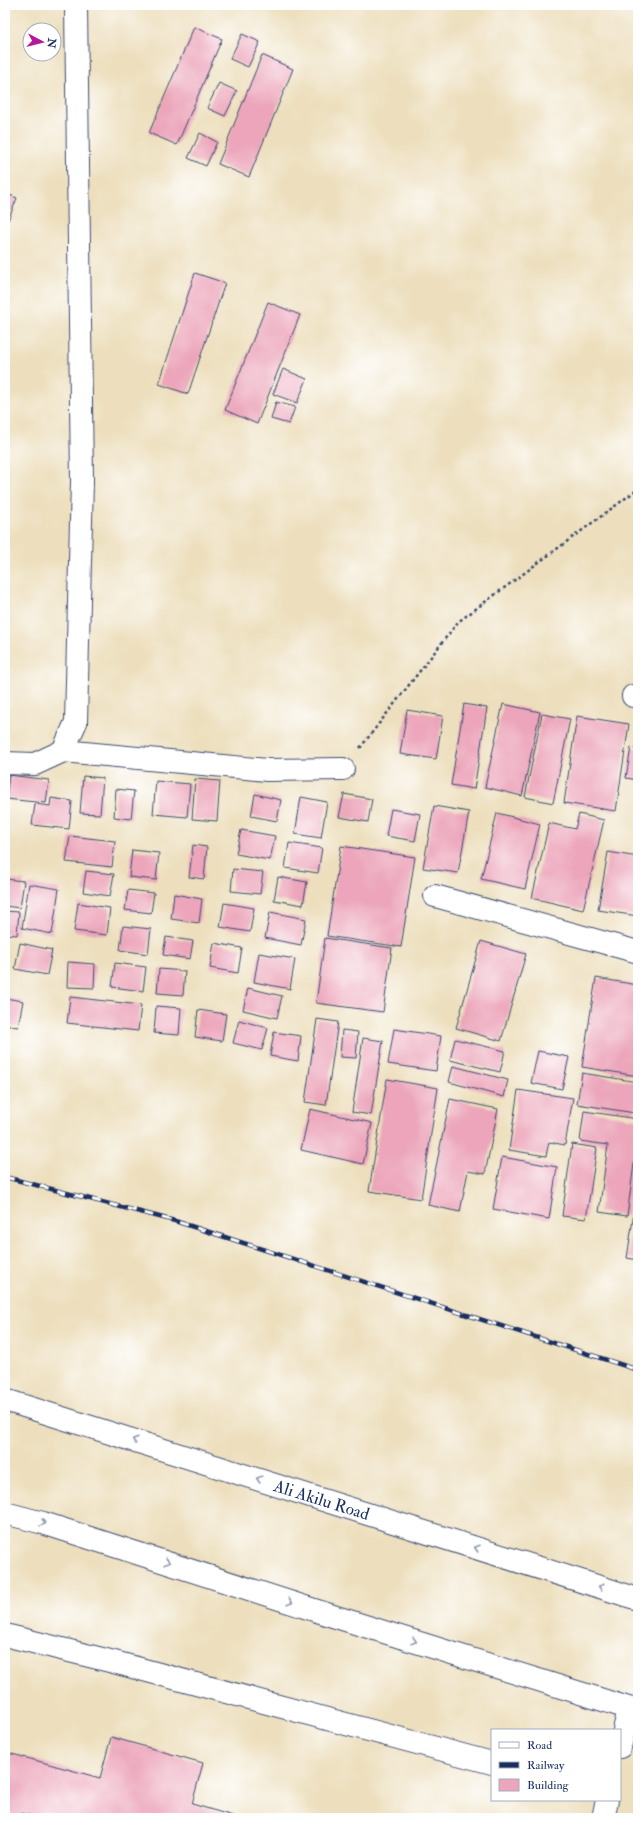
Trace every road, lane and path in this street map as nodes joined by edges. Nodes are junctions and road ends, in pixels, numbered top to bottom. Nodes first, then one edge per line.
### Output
1 (76, 5) edge
2 (638, 489) edge
3 (63, 751) junction
4 (5, 763) edge
5 (343, 769) joint
6 (435, 896) dead end
7 (638, 952) edge
8 (5, 1400) edge
9 (5, 1513) edge
10 (638, 1599) edge
11 (5, 1635) edge
12 (634, 1710) edge
13 (621, 1744) edge
14 (491, 1763) edge
15 (607, 1801) edge
16 (602, 1818) edge

1 - 3 street
2 - 5 path
3 - 4 street
3 - 5 street
6 - 7 street
10 -> 8 street, Ali Akilu Road
9 -> 12 street
11 - 14 street
12 - 13 street
15 - 16 street

